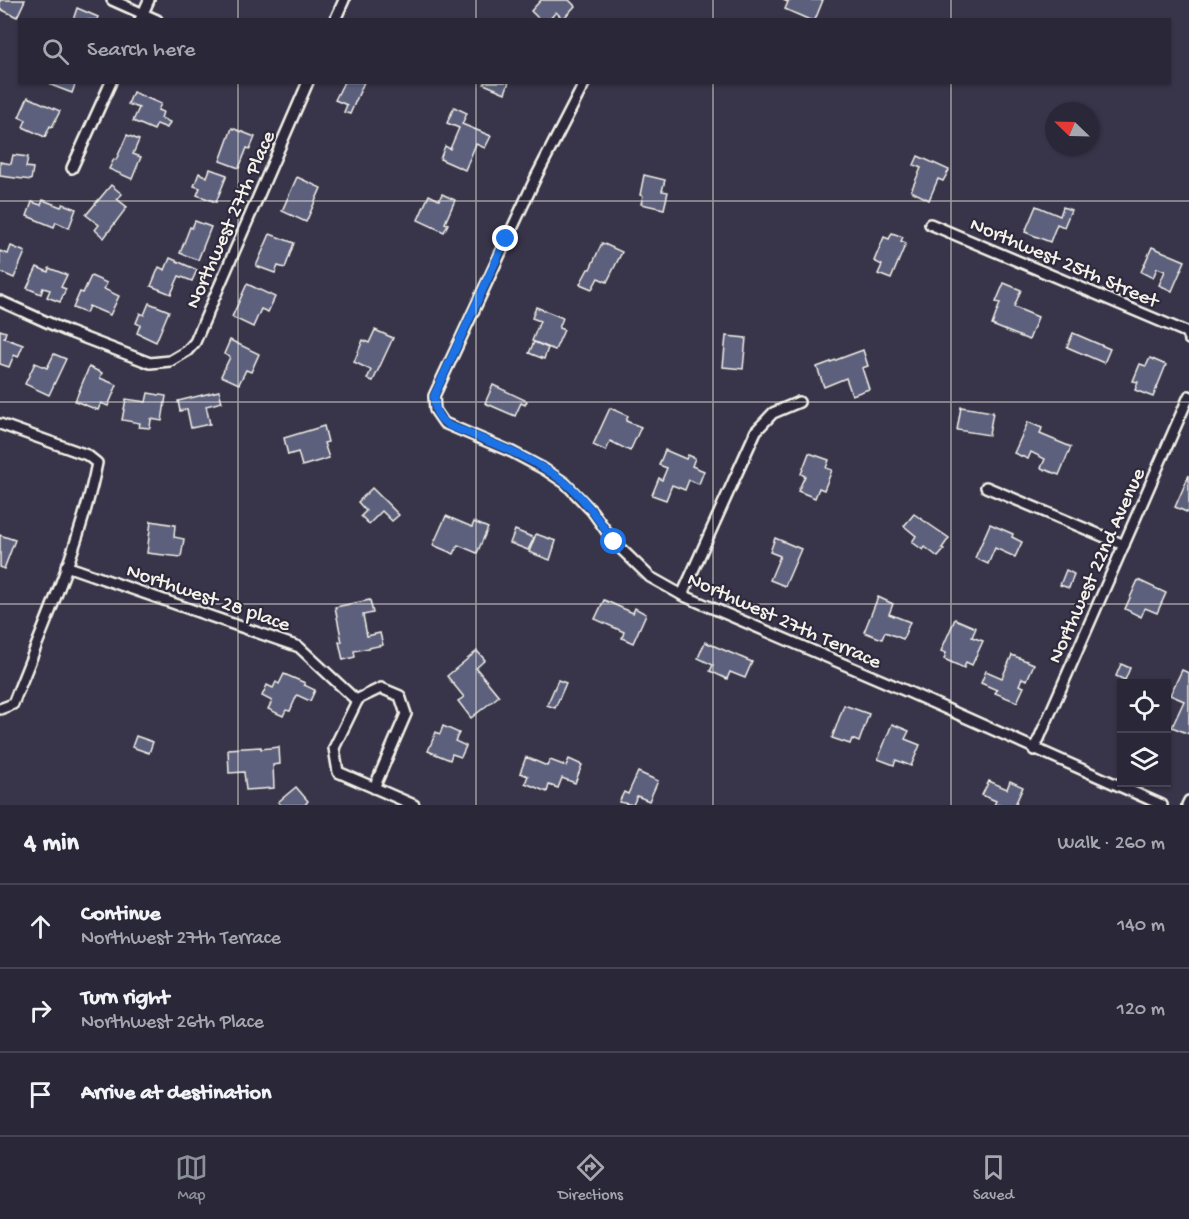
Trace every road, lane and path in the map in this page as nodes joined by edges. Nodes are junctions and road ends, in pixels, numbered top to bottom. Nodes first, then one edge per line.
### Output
1 (111, 0) edge
2 (149, 0) edge
3 (344, 0) edge
4 (142, 16) edge
5 (336, 18) edge
6 (110, 84) edge
7 (307, 84) edge
8 (584, 84) edge
9 (72, 168) dead end
10 (930, 224) dead end
11 (0, 301) edge
12 (1187, 335) edge
13 (1189, 396) edge
14 (799, 402) dead end
15 (0, 424) edge
16 (986, 487) dead end
17 (1124, 545) junction
18 (66, 566) junction
19 (682, 595) junction
20 (357, 701) junction
21 (0, 709) edge
22 (1034, 750) junction
23 (374, 788) junction
24 (414, 805) edge
25 (1162, 805) edge

1 - 4 street
2 - 4 street
3 - 5 street
6 - 9 street
7 - 11 street, Northwest 27th Place
8 - 19 street, Northwest 27th Terrace
10 - 12 street, Northwest 25th Street
13 - 17 street, Northwest 22nd Avenue
14 - 19 street
15 - 18 street
16 - 17 street
17 - 22 street, Northwest 22nd Avenue
18 - 20 street, Northwest 28 place
18 - 21 street
19 - 22 street, Northwest 27th Terrace
20 - 23 street
20 - 23 street
22 - 25 street, Northwest 27th Terrace
23 - 24 street

